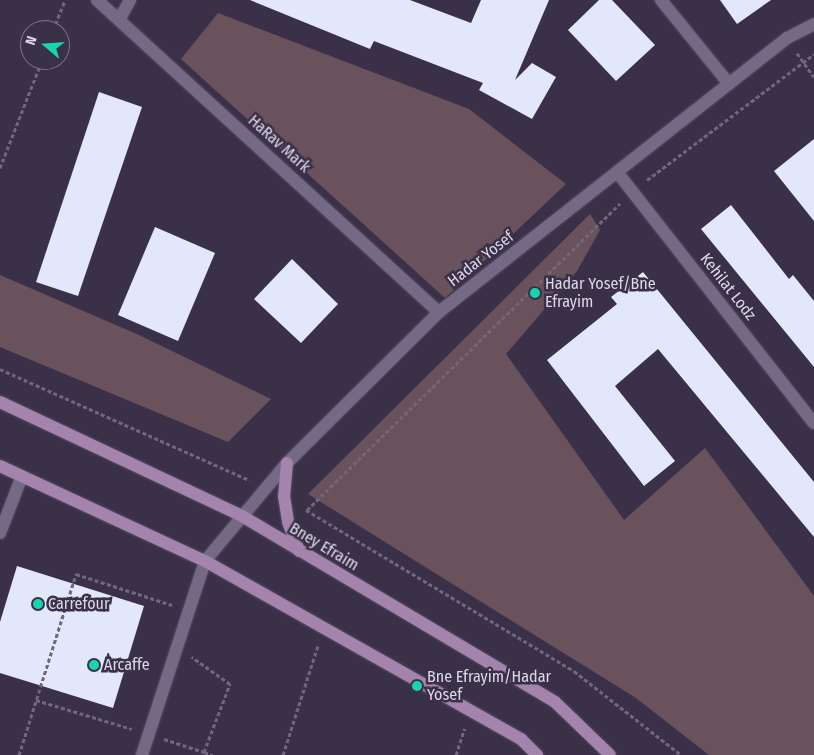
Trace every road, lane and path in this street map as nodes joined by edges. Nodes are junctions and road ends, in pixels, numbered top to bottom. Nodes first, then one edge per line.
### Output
1 (65, 0) edge
2 (97, 0) edge
3 (130, 0) edge
4 (661, 0) edge
5 (57, 20) edge
6 (119, 20) junction
7 (814, 24) edge
8 (787, 38) junction
9 (814, 54) edge
10 (803, 61) junction
11 (38, 70) edge
12 (814, 77) edge
13 (728, 84) junction
14 (0, 168) edge
15 (617, 172) junction
16 (632, 192) junction
17 (439, 312) junction
18 (0, 369) edge
19 (0, 402) edge
20 (814, 422) edge
21 (287, 463) junction
22 (0, 466) edge
23 (22, 476) junction
24 (266, 488) junction
25 (284, 496) junction
26 (307, 510) junction
27 (242, 516) junction
28 (0, 533) edge
29 (299, 552) junction
30 (206, 561) junction
31 (189, 610) junction
32 (324, 628) junction
33 (177, 647) junction
34 (36, 700) junction
35 (471, 711) junction
36 (149, 734) junction
37 (205, 754) edge
38 (20, 755) edge
39 (142, 755) edge
40 (212, 755) edge
41 (283, 755) edge
42 (456, 755) edge
43 (537, 755) edge
44 (610, 755) edge
45 (681, 755) edge

1 - 5 path
2 - 6 street, HaRav Mark
3 - 6 street
4 - 13 street
6 - 17 street, HaRav Mark
7 - 8 street, Hadar Yosef
8 - 10 path
8 - 13 street, Hadar Yosef
9 - 10 path
10 - 12 path
10 - 16 path
11 - 14 path
13 - 15 street, Hadar Yosef
15 - 16 street, Kehilat Lodz
15 - 17 street, Hadar Yosef
16 - 20 street, Kehilat Lodz
16 - 26 path
17 - 21 street, Hadar Yosef
18 - 24 path
19 - 27 main road, Bney Efraim
21 - 24 street, Hadar Yosef
21 - 25 main road
22 - 23 main road
23 - 28 street
23 - 30 main road
24 - 27 street, Hadar Yosef
25 - 26 path
25 - 29 main road
26 - 45 path
27 - 29 main road, Bney Efraim
27 - 30 street, Hadar Yosef
29 - 44 main road, Bney Efraim
30 - 31 street, Hadar Yosef
30 - 32 main road
31 - 33 street, Hadar Yosef
31 - 34 path
32 - 35 main road
32 - 41 path
33 - 36 street, Hadar Yosef
33 - 37 path
34 - 36 path
34 - 38 path
35 - 42 path
35 - 43 main road
36 - 37 path
36 - 39 street, Hadar Yosef
37 - 40 path

